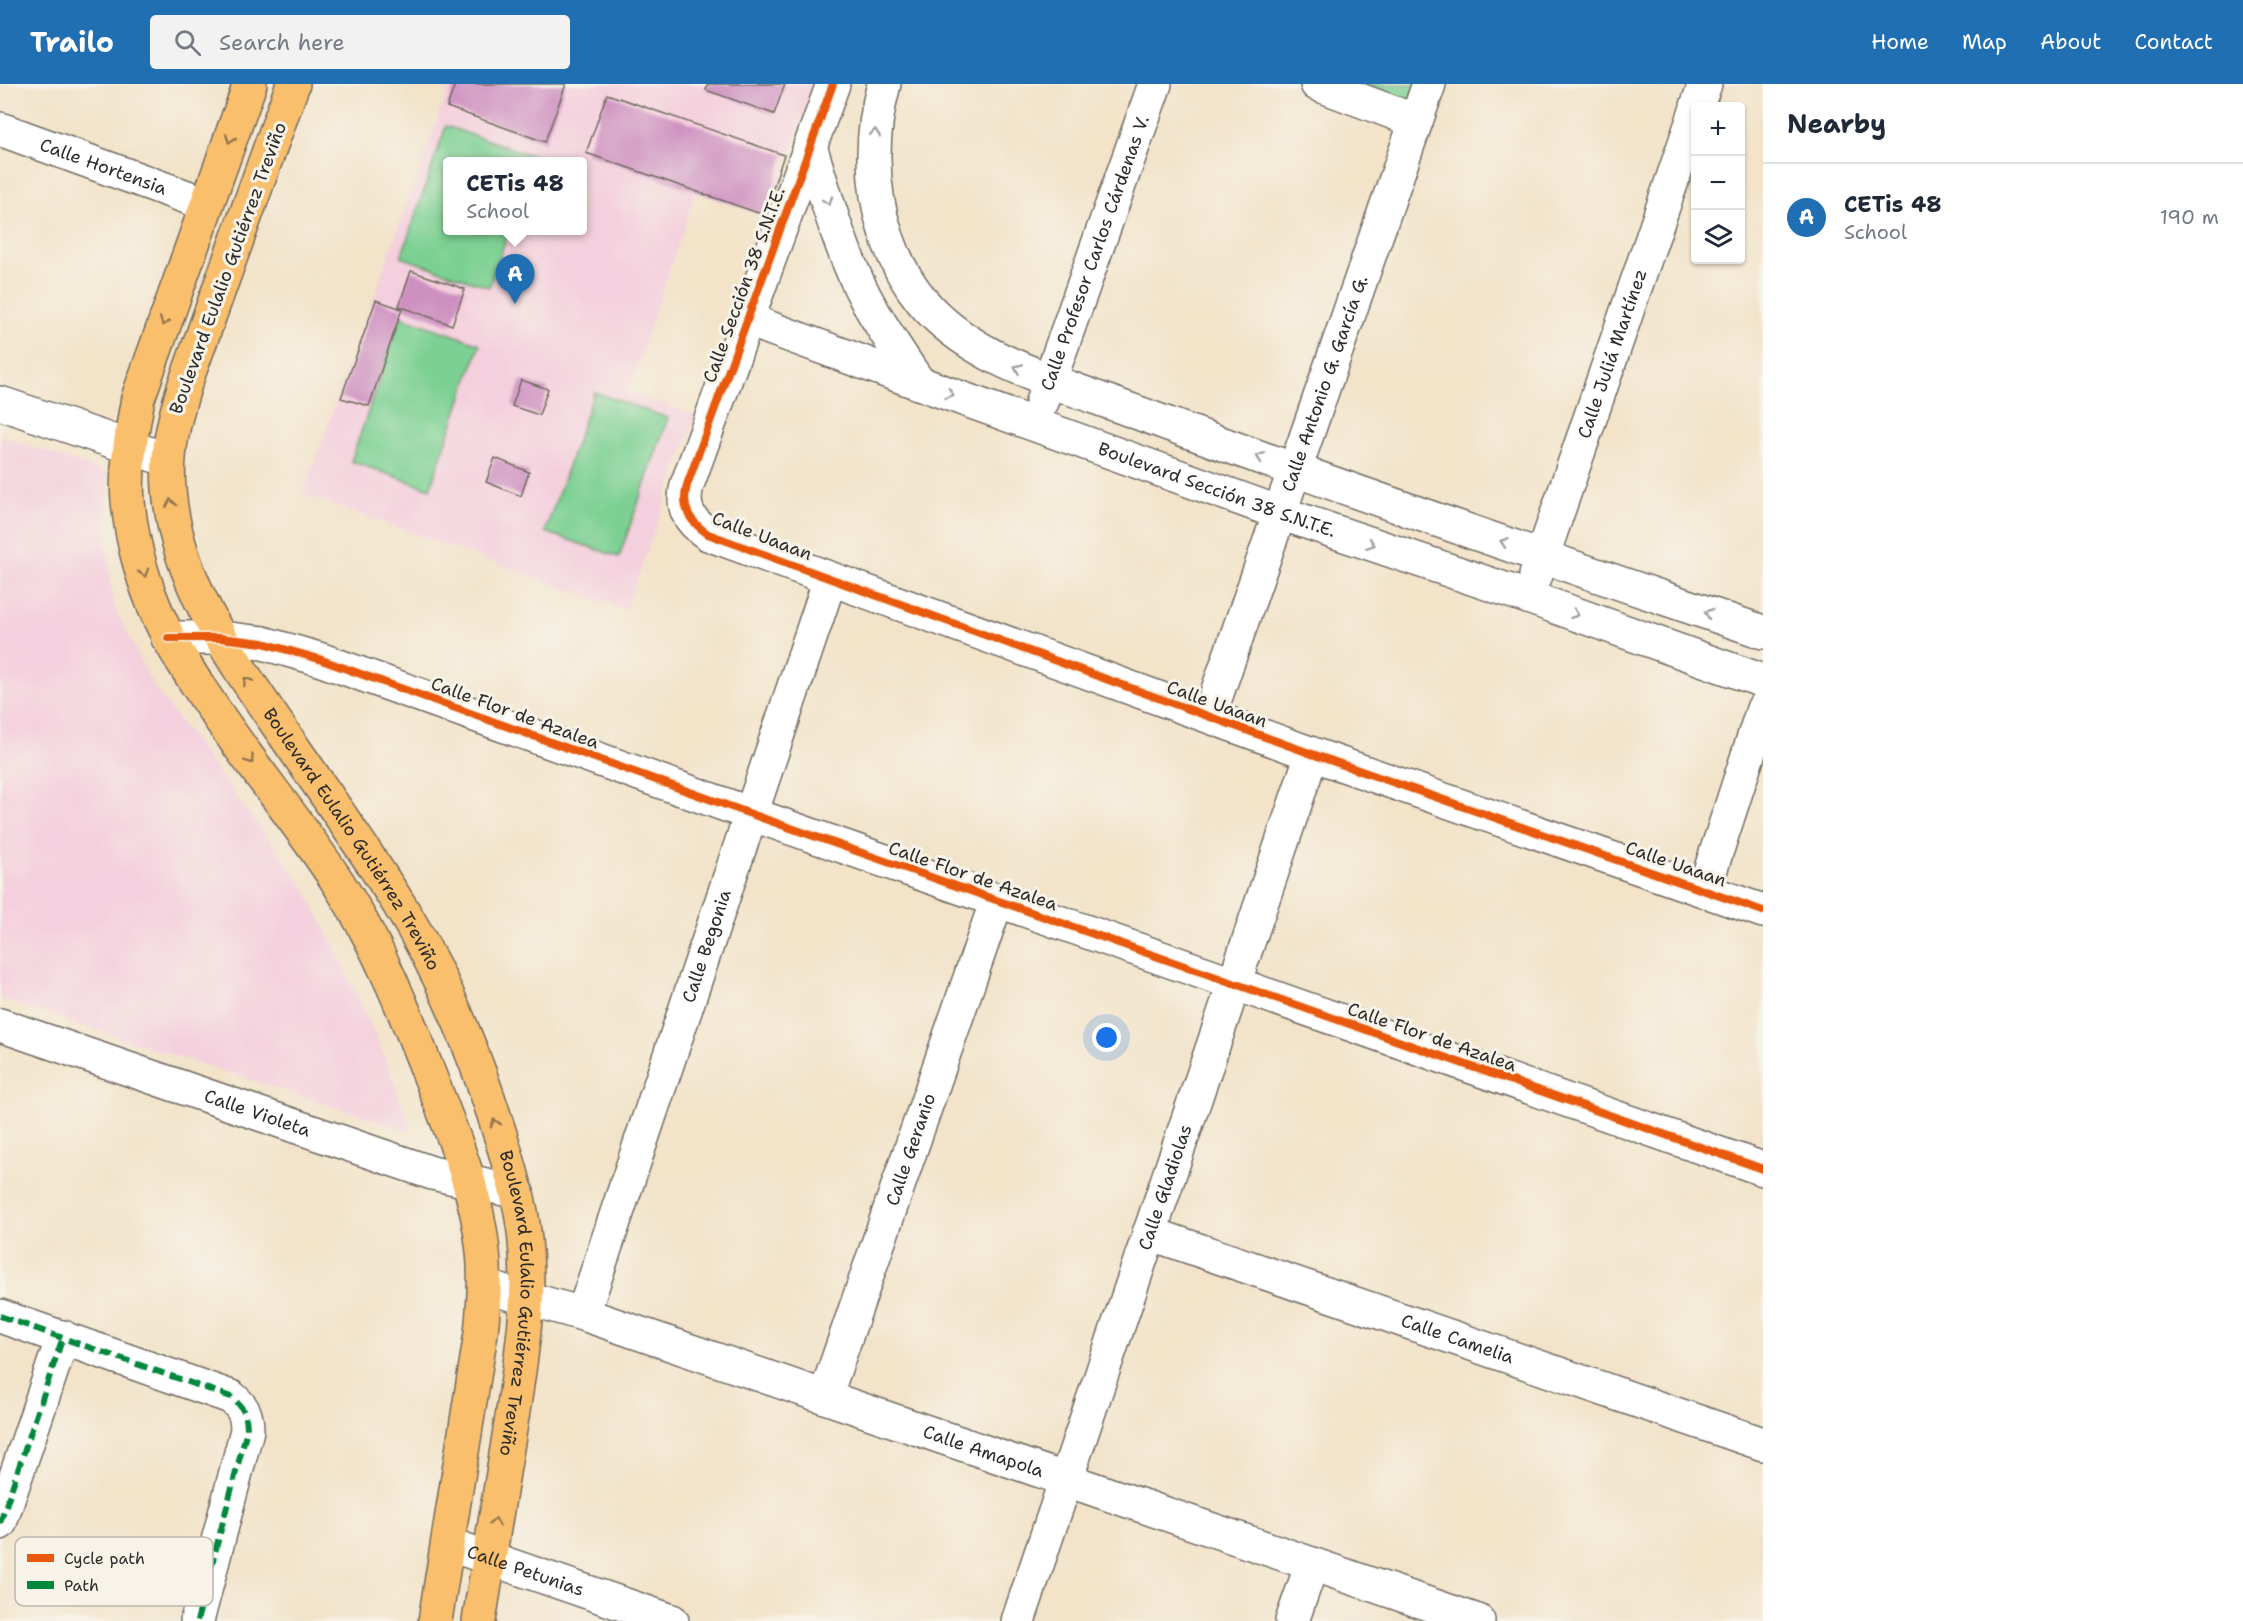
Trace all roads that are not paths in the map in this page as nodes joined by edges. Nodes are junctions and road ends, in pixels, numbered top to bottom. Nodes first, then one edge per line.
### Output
1 (250, 84) edge
2 (293, 84) edge
3 (833, 84) edge
4 (884, 84) edge
5 (1155, 84) edge
6 (1317, 84) edge
7 (1429, 84) edge
8 (1705, 84) edge
9 (1698, 102) edge
10 (1416, 121) junction
11 (1691, 123) edge
12 (0, 129) edge
13 (810, 146) junction
14 (207, 204) junction
15 (748, 320) junction
16 (1050, 381) junction
17 (920, 383) junction
18 (0, 403) edge
19 (1035, 423) junction
20 (129, 447) junction
21 (168, 460) junction
22 (1295, 470) junction
23 (684, 497) joint
24 (1280, 513) junction
25 (1543, 556) junction
26 (830, 579) junction
27 (1528, 597) junction
28 (1763, 632) edge
29 (168, 638) junction
30 (219, 638) junction
31 (1763, 681) edge
32 (1763, 709) edge
33 (1209, 716) junction
34 (1312, 754) junction
35 (751, 814) junction
36 (1704, 890) junction
37 (997, 900) junction
38 (1763, 911) edge
39 (1234, 984) junction
40 (0, 1025) edge
41 (1763, 1169) edge
42 (470, 1183) junction
43 (517, 1192) junction
44 (1149, 1233) junction
45 (486, 1287) junction
46 (527, 1298) junction
47 (583, 1314) junction
48 (0, 1316) edge
49 (63, 1337) junction
50 (825, 1397) junction
51 (1763, 1444) edge
52 (1065, 1480) junction
53 (0, 1523) edge
54 (448, 1544) junction
55 (489, 1559) junction
56 (213, 1560) edge
57 (1312, 1564) junction
58 (201, 1606) edge
59 (197, 1621) edge
60 (435, 1621) edge
61 (479, 1621) edge
62 (672, 1621) edge
63 (1018, 1621) edge
64 (1292, 1621) edge
65 (1478, 1621) edge

1 -> 14 main road, Boulevard Eulalio Gutiérrez Treviño
2 - 21 main road, Boulevard Eulalio Gutiérrez Treviño
3 - 13 street, Calle Sección 38 S.N.T.E.
16 -> 4 street
5 - 16 street, Calle Profesor Carlos Cárdenas V.
6 - 10 street
7 - 10 street, Calle Antonio G. García G.
8 - 9 street
10 - 22 street, Calle Antonio G. García G.
11 - 25 street, Calle Juliá Martínez
12 - 14 street, Calle Hortensia
13 - 15 street, Calle Sección 38 S.N.T.E.
13 -> 17 street
14 -> 20 main road, Boulevard Eulalio Gutiérrez Treviño
15 - 17 street, Boulevard Sección 38 S.N.T.E.
15 - 23 street, Calle Sección 38 S.N.T.E.
16 - 19 street, Calle Profesor Carlos Cárdenas V.
22 -> 16 street
17 -> 19 street, Boulevard Sección 38 S.N.T.E.
18 - 20 street
19 - 24 street, Boulevard Sección 38 S.N.T.E.
20 - 21 street
20 -> 29 main road, Boulevard Eulalio Gutiérrez Treviño
30 -> 21 main road, Boulevard Eulalio Gutiérrez Treviño
22 - 24 street, Calle Antonio G. García G.
25 -> 22 street
23 - 26 street, Calle Uaaan
24 -> 27 street, Boulevard Sección 38 S.N.T.E.
24 - 33 street, Calle Antonio G. García G.
25 - 27 street, Calle Juliá Martínez
28 -> 25 street
26 - 33 street, Calle Uaaan
26 - 35 street, Calle Begonia
27 -> 31 street, Boulevard Sección 38 S.N.T.E.
29 - 30 street, Calle Flor de Azalea
29 -> 42 main road, Boulevard Eulalio Gutiérrez Treviño
30 - 35 street, Calle Flor de Azalea
43 -> 30 main road, Boulevard Eulalio Gutiérrez Treviño
32 - 36 street
33 - 34 street, Calle Uaaan
34 - 36 street, Calle Uaaan
34 - 39 street, Calle Gladiolas
35 - 37 street, Calle Flor de Azalea
35 - 47 street, Calle Begonia
36 - 38 street, Calle Uaaan
37 - 39 street, Calle Flor de Azalea
37 - 50 street, Calle Geranio
39 - 41 street, Calle Flor de Azalea
39 - 44 street, Calle Gladiolas
40 - 42 street, Calle Violeta
42 - 43 street, Calle Violeta
42 - 45 main road, Boulevard Eulalio Gutiérrez Treviño
43 - 46 main road, Boulevard Eulalio Gutiérrez Treviño
44 - 51 street, Calle Camelia
44 - 52 street, Calle Gladiolas
45 - 46 street, Calle Amapola
45 - 54 main road, Boulevard Eulalio Gutiérrez Treviño
46 - 47 street, Calle Amapola
55 -> 46 main road, Boulevard Eulalio Gutiérrez Treviño
47 - 50 street, Calle Amapola
48 - 49 street
49 - 53 street
49 - 56 street
50 - 52 street, Calle Amapola
52 - 57 street, Calle Amapola
52 - 63 street, Calle Gladiolas
54 - 55 street, Calle Petunias
54 - 60 main road, Boulevard Eulalio Gutiérrez Treviño
55 - 61 main road, Boulevard Eulalio Gutiérrez Treviño
55 - 62 street, Calle Petunias
57 - 64 street
57 - 65 street, Calle Amapola
58 - 59 street

